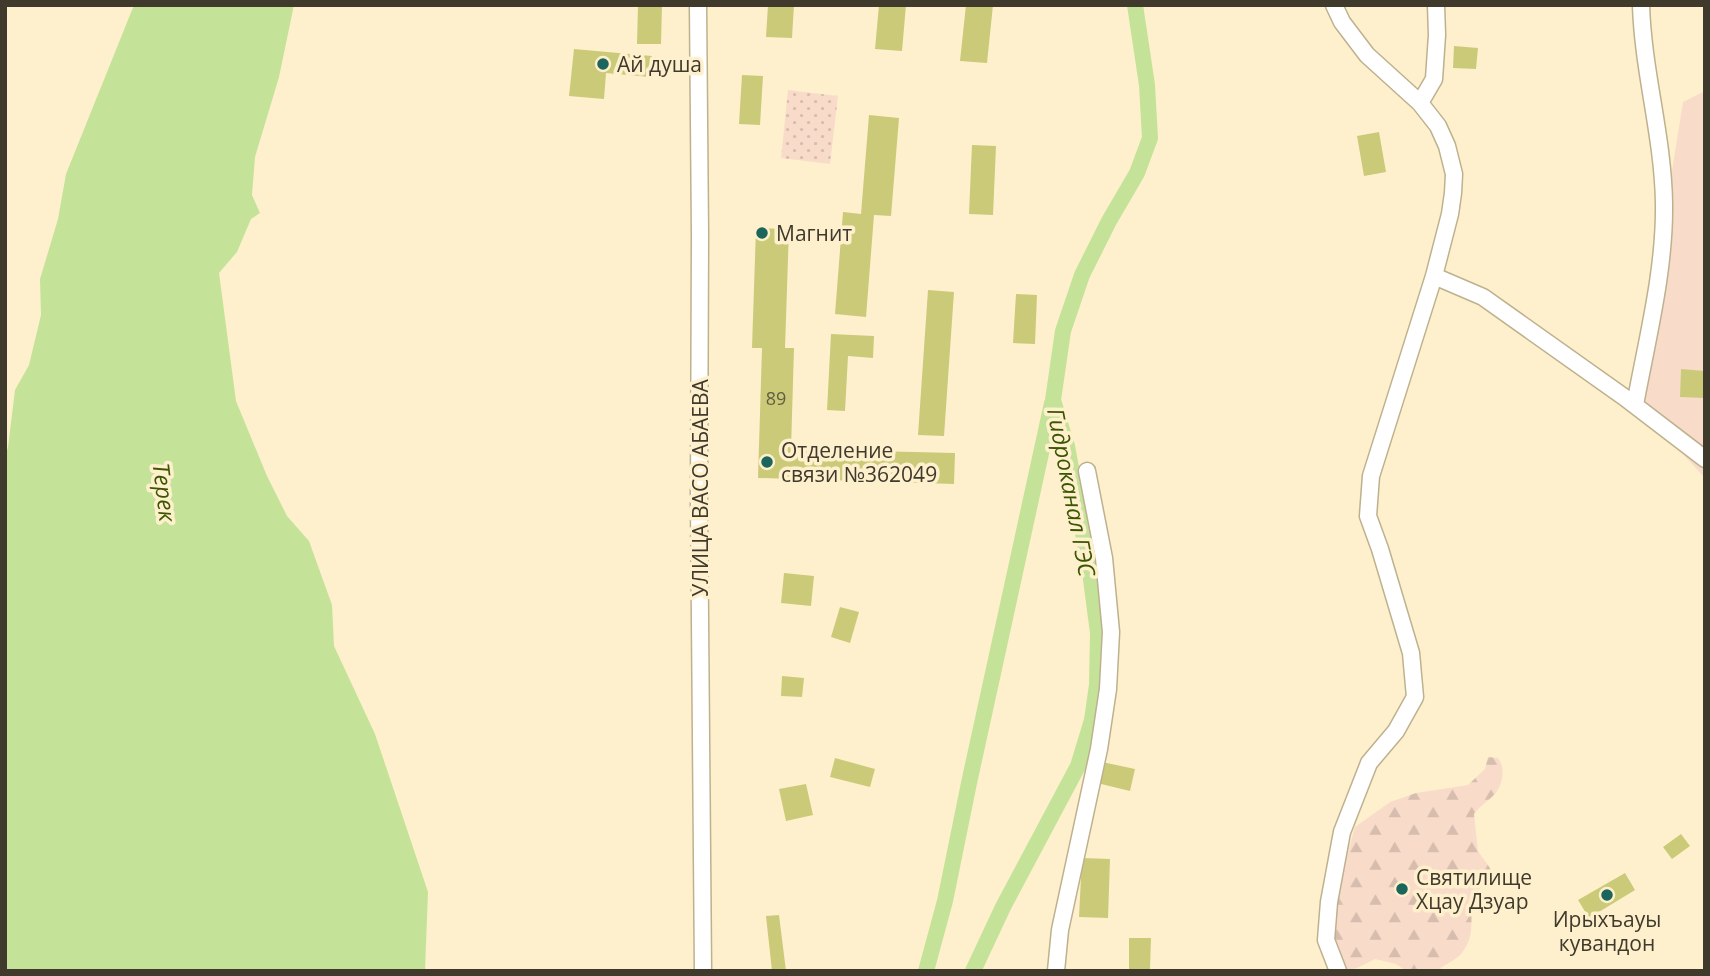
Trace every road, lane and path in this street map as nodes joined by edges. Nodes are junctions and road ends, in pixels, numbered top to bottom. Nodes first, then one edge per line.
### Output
1 (698, 5) edge
2 (1334, 5) edge
3 (1436, 5) edge
4 (1641, 5) edge
5 (1420, 103) junction
6 (1434, 276) junction
7 (1635, 405) junction
8 (1705, 459) edge
9 (1087, 471) dead end
10 (703, 971) edge
11 (1056, 971) edge
12 (1338, 971) edge

1 - 10 street, УЛИЦА ВАСО АБАЕВА
2 - 5 street
3 - 5 street
4 - 7 street
5 - 6 street
6 - 7 street
6 - 12 street
7 - 8 street
9 - 11 street

